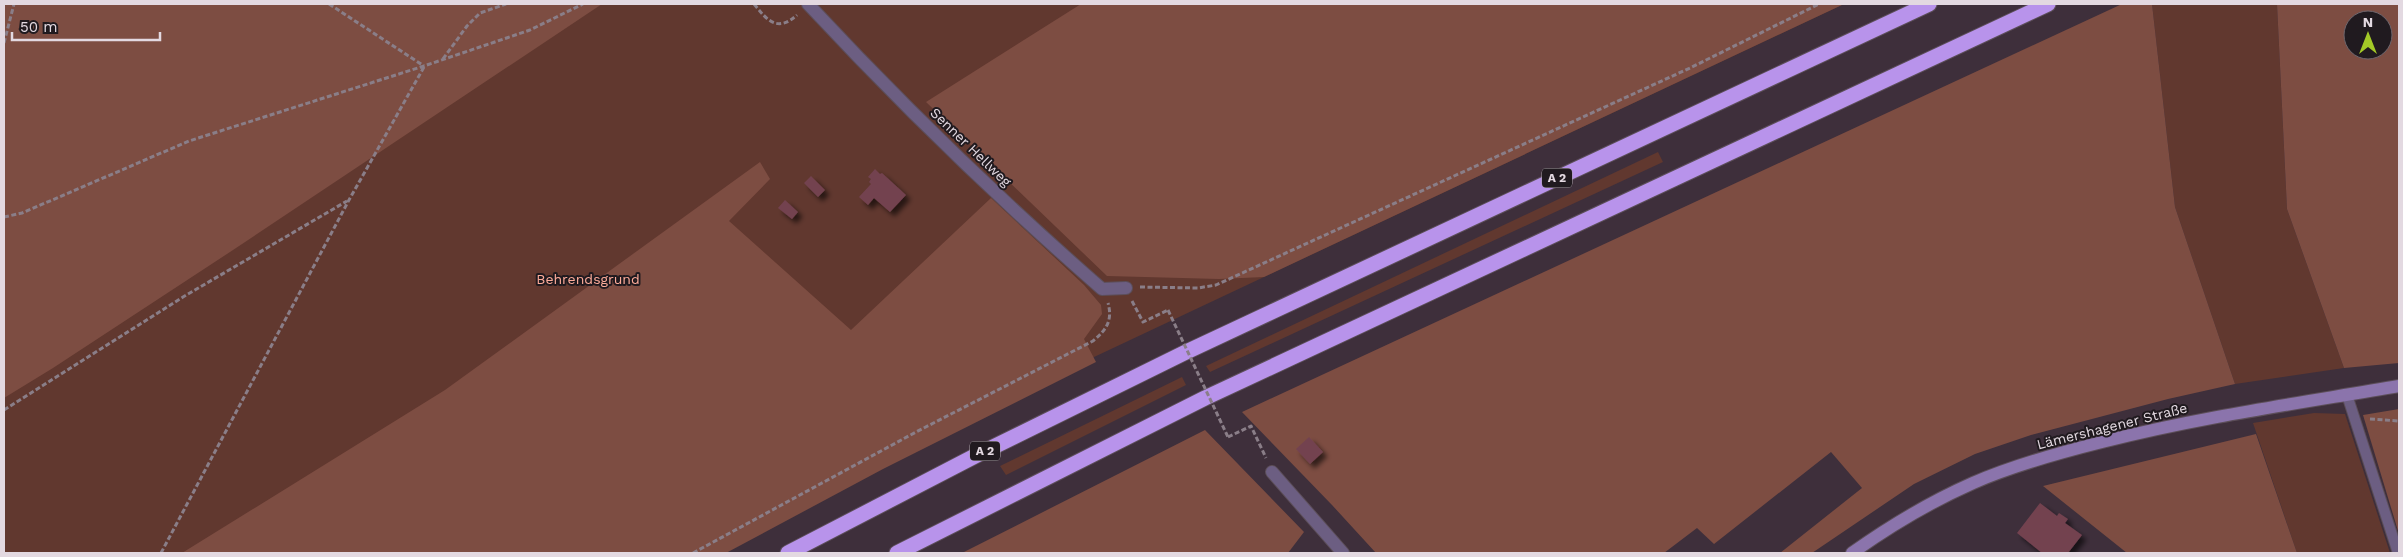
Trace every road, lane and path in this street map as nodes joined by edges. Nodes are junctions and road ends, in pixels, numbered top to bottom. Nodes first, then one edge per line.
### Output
1 (14, 4) edge
2 (329, 4) edge
3 (506, 4) edge
4 (583, 4) edge
5 (754, 4) edge
6 (808, 4) edge
7 (1819, 4) edge
8 (1929, 4) edge
9 (2048, 4) edge
10 (4, 43) edge
11 (443, 59) junction
12 (424, 66) junction
13 (349, 200) junction
14 (4, 217) edge
15 (1102, 289) junction
16 (1127, 291) junction
17 (2399, 386) edge
18 (2347, 395) junction
19 (4, 410) edge
20 (2354, 417) junction
21 (2399, 421) edge
22 (1260, 445) dead end
23 (1272, 472) dead end
24 (160, 553) edge
25 (693, 553) edge
26 (788, 553) edge
27 (896, 553) edge
28 (1343, 553) edge
29 (1852, 553) edge
30 (2398, 553) edge

1 - 10 path
2 - 12 path
3 - 11 path
4 - 11 path
5 - 6 path
6 - 15 street, Senner Hellweg
7 - 16 path
8 - 26 highway, A 2
9 - 27 highway
11 - 12 path
12 - 13 path
12 - 14 path
13 - 19 path
13 - 24 path
15 - 16 street
15 - 25 path
16 - 22 path, bridge
17 - 18 main road, Lämershagener Straße
18 - 20 lane
18 - 29 main road, Lämershagener Straße
20 - 21 path
20 - 30 lane
23 - 28 street

